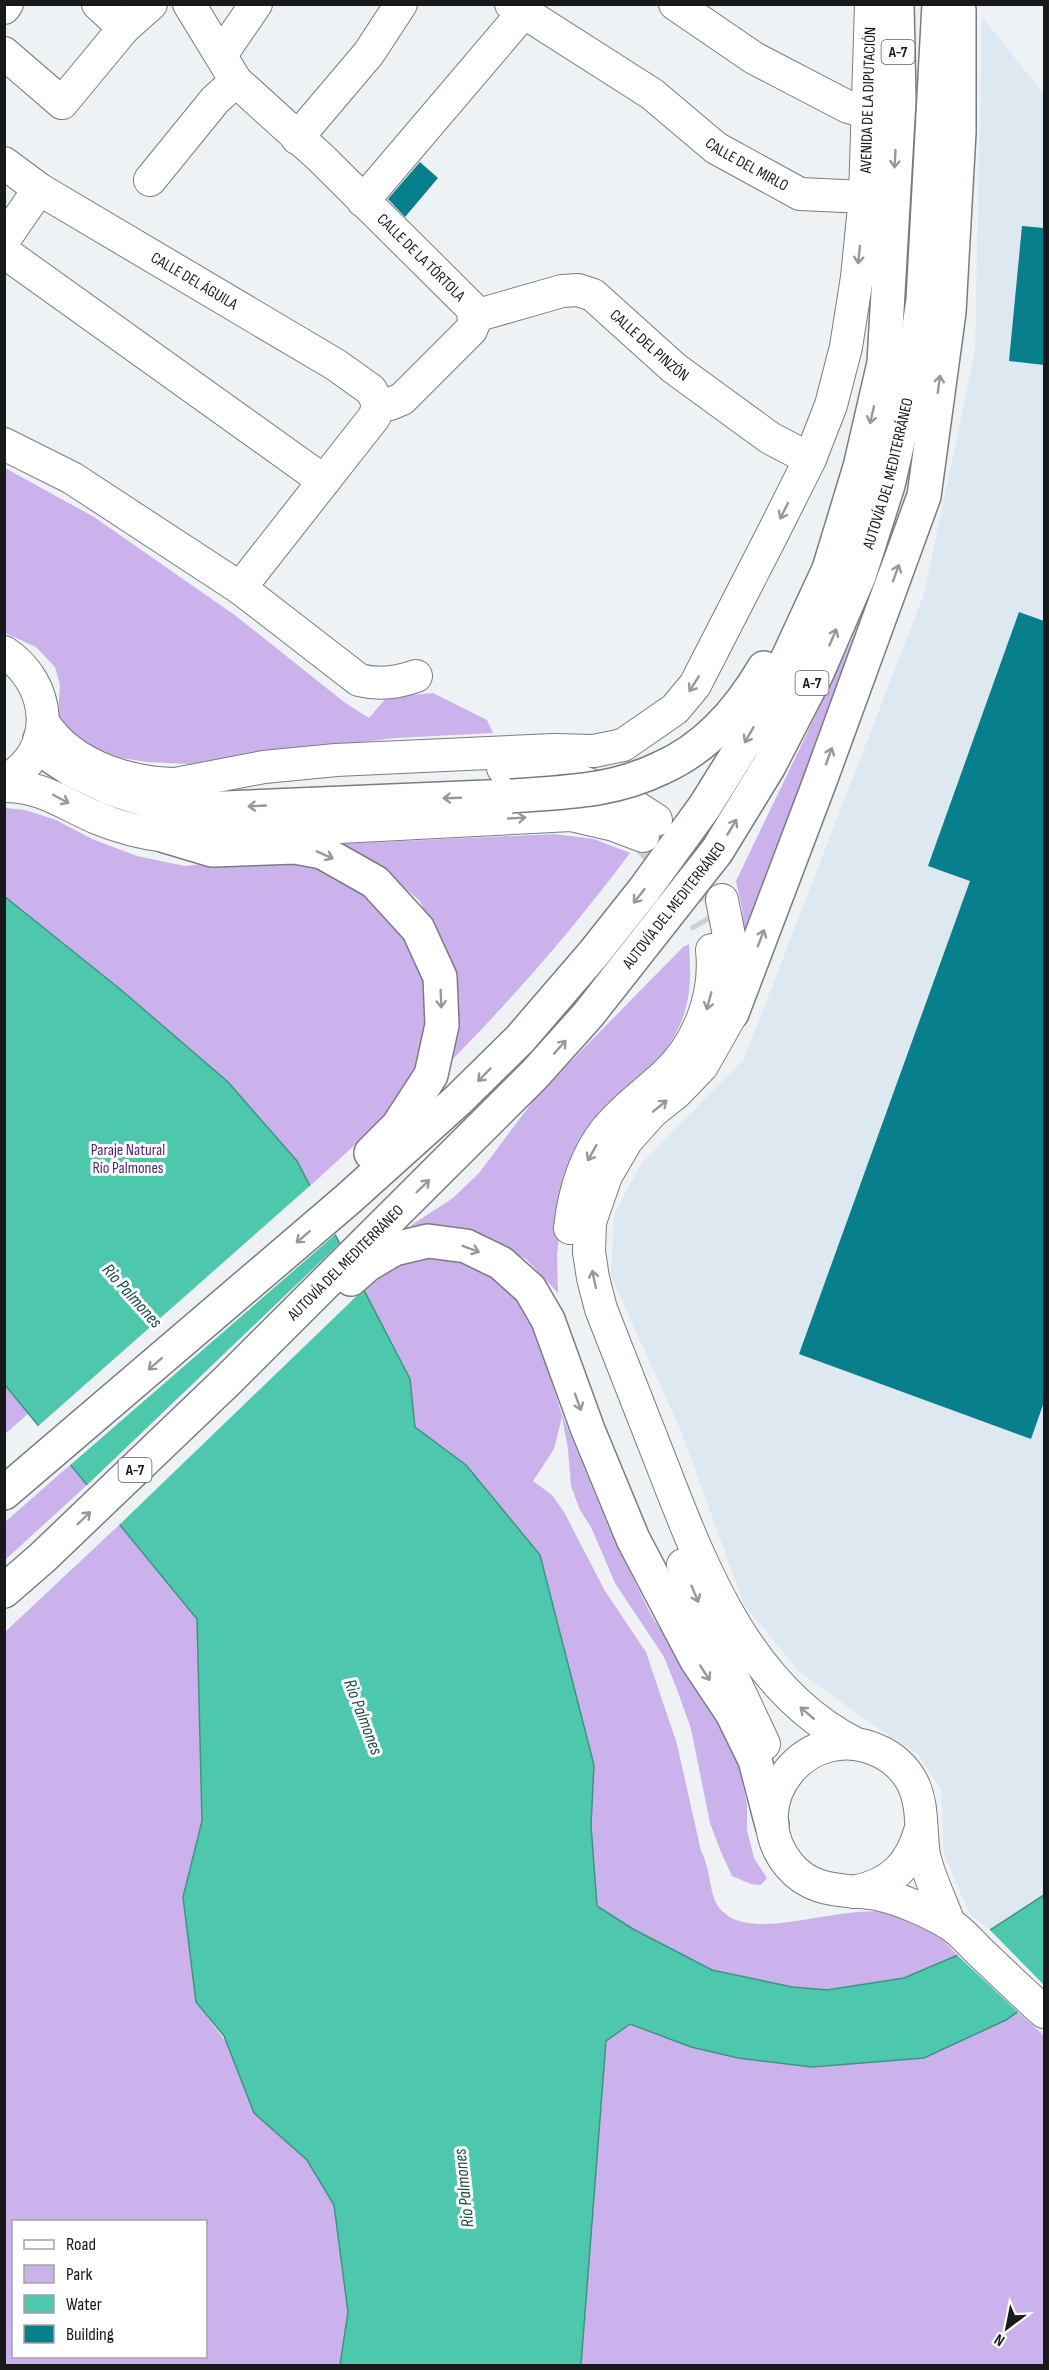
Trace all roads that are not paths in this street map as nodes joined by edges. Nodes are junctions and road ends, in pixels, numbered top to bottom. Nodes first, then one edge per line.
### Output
1 (98, 4) edge
2 (151, 4) edge
3 (189, 4) edge
4 (256, 4) edge
5 (401, 4) edge
6 (675, 4) edge
7 (870, 4) edge
8 (897, 4) edge
9 (939, 4) edge
10 (957, 4) edge
11 (517, 9) edge
12 (124, 28) junction
13 (4, 53) edge
14 (228, 68) junction
15 (868, 112) junction
16 (297, 138) junction
17 (4, 163) edge
18 (150, 180) dead end
19 (39, 189) junction
20 (865, 197) junction
21 (363, 201) junction
22 (4, 240) edge
23 (4, 252) edge
24 (475, 316) junction
25 (378, 403) junction
26 (4, 444) edge
27 (810, 459) junction
28 (324, 481) junction
29 (829, 569) junction
30 (240, 588) junction
31 (4, 651) edge
32 (416, 676) dead end
33 (41, 730) junction
34 (4, 781) edge
35 (170, 785) junction
36 (4, 786) edge
37 (165, 836) junction
38 (732, 1013) junction
39 (348, 1199) junction
40 (388, 1238) junction
41 (4, 1493) edge
42 (4, 1592) edge
43 (856, 1744) junction
44 (776, 1792) junction
45 (772, 1825) junction
46 (921, 1828) junction
47 (854, 1892) junction
48 (949, 1923) junction
49 (1044, 2012) edge

1 - 12 street
2 - 12 street
3 - 14 street, CALLE DE LA TÓRTOLA
4 - 14 street
5 - 16 street
6 - 15 street
7 - 15 street, AVENIDA DE LA DIPUTACIÓN
8 -> 29 highway, AUTOVÍA DEL MEDITERRÁNEO / A-7
40 -> 9 highway, AUTOVÍA DEL MEDITERRÁNEO / A-7
38 -> 10 highway
11 - 20 street, CALLE DEL MIRLO
11 - 21 street
12 - 13 street
14 - 16 street, CALLE DE LA TÓRTOLA
14 - 18 street
15 - 20 street, AVENIDA DE LA DIPUTACIÓN
16 - 21 street, CALLE DE LA TÓRTOLA
17 - 19 street, CALLE DEL ÁGUILA
19 - 22 street
19 - 25 street, CALLE DEL ÁGUILA
20 -> 27 street
21 - 24 street, CALLE DE LA TÓRTOLA
23 - 28 street
24 - 25 street, CALLE DE LA TÓRTOLA
24 - 27 street, CALLE DEL PINZÓN
25 - 28 street
26 - 30 street
27 -> 35 street
28 - 30 street
29 -> 33 highway, bridge
29 -> 39 highway, AUTOVÍA DEL MEDITERRÁNEO / A-7
30 - 32 street
31 - 33 street
33 - 34 street
33 - 35 street
37 -> 35 street
36 -> 37 street
37 -> 39 highway
43 -> 38 street
38 -> 44 street
39 -> 41 highway, AUTOVÍA DEL MEDITERRÁNEO / A-7
42 -> 40 highway, A-7
40 -> 45 highway
43 - 44 street
43 - 46 street
44 - 45 street
45 - 47 street
46 - 47 street
46 - 48 street
47 - 48 street
48 - 49 street

